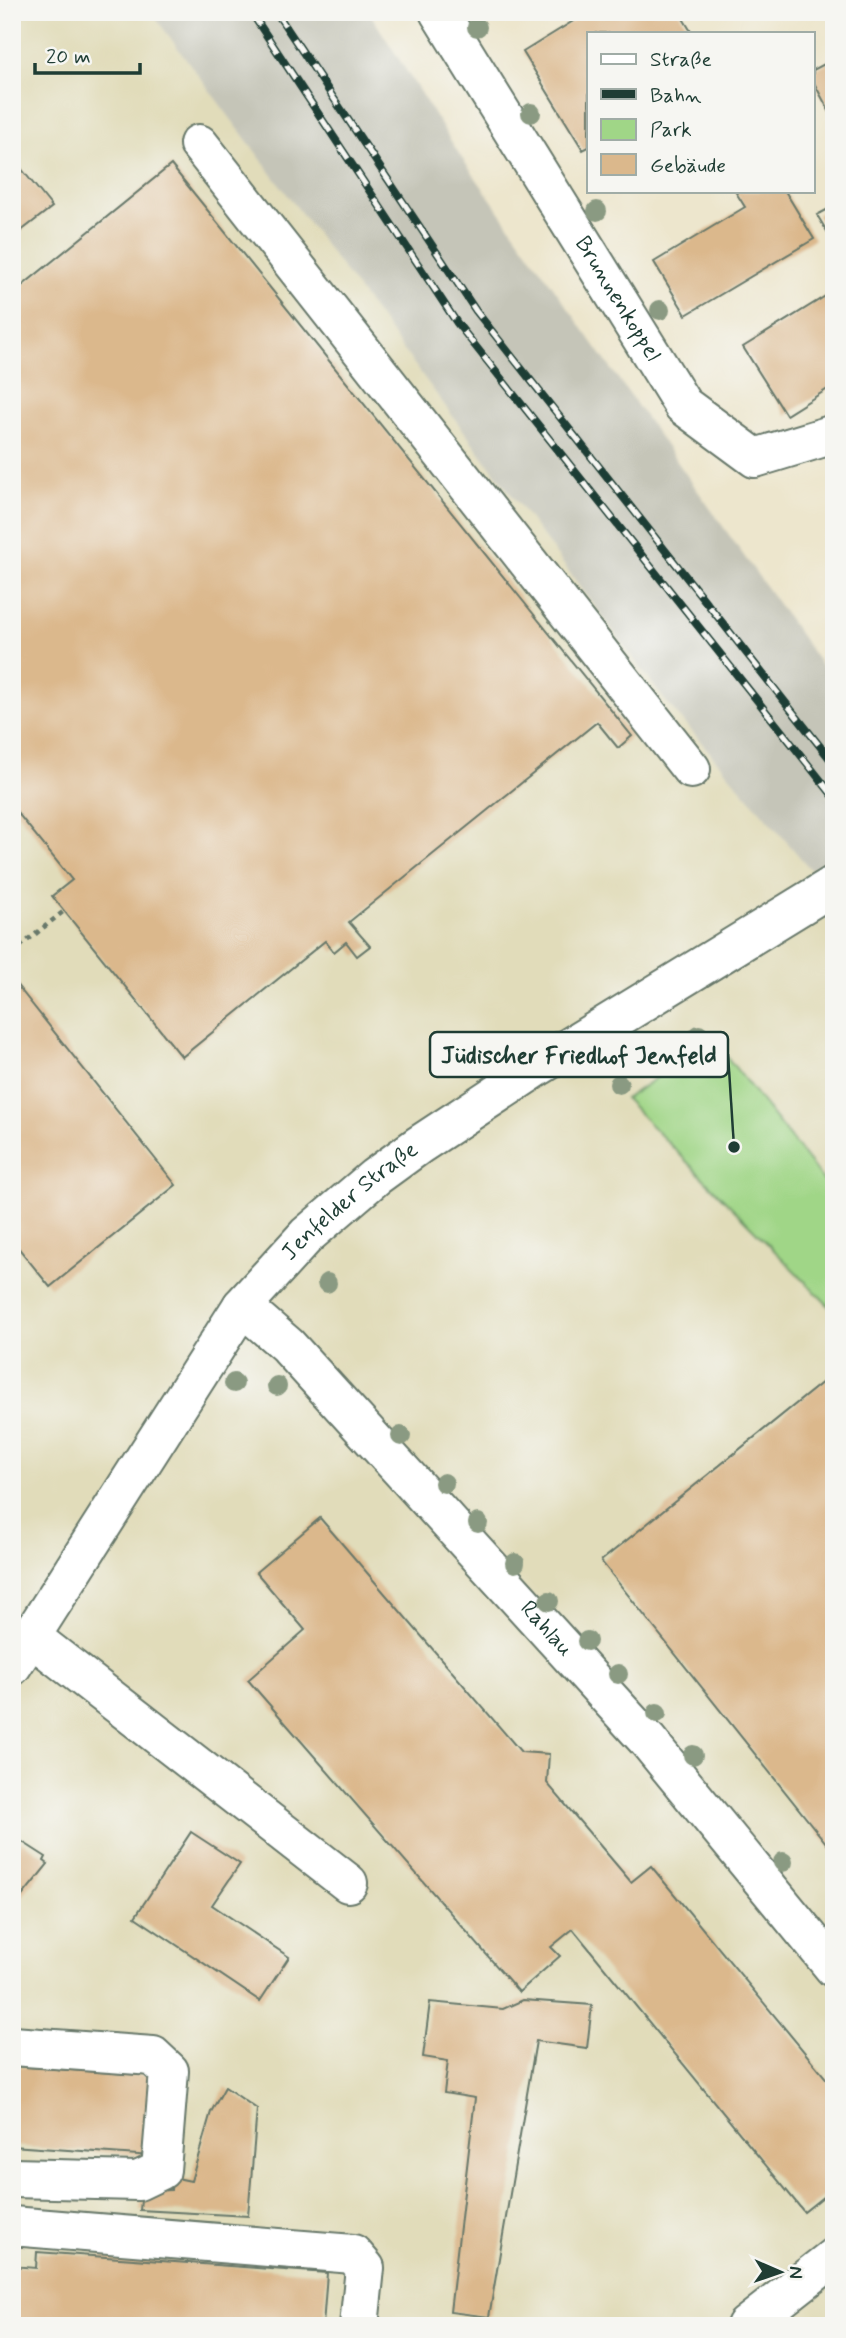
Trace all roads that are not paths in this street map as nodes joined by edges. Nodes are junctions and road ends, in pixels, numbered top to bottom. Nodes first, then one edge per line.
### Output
1 (439, 12) edge
2 (199, 144) dead end
3 (834, 433) edge
4 (691, 769) dead end
5 (834, 885) edge
6 (242, 1306) junction
7 (21, 1651) edge
8 (348, 1883) dead end
9 (834, 1968) edge
10 (12, 2046) edge
11 (12, 2178) edge
12 (12, 2226) edge
13 (834, 2257) edge
14 (750, 2324) edge
15 (359, 2326) edge

1 - 3 street, Brunnenkoppel
2 - 4 street
5 - 6 street, Jenfelder Straße
6 - 7 street, Jenfelder Straße
6 - 9 street, Rahlau
7 - 8 street
10 - 11 street
12 - 15 street
13 - 14 street

